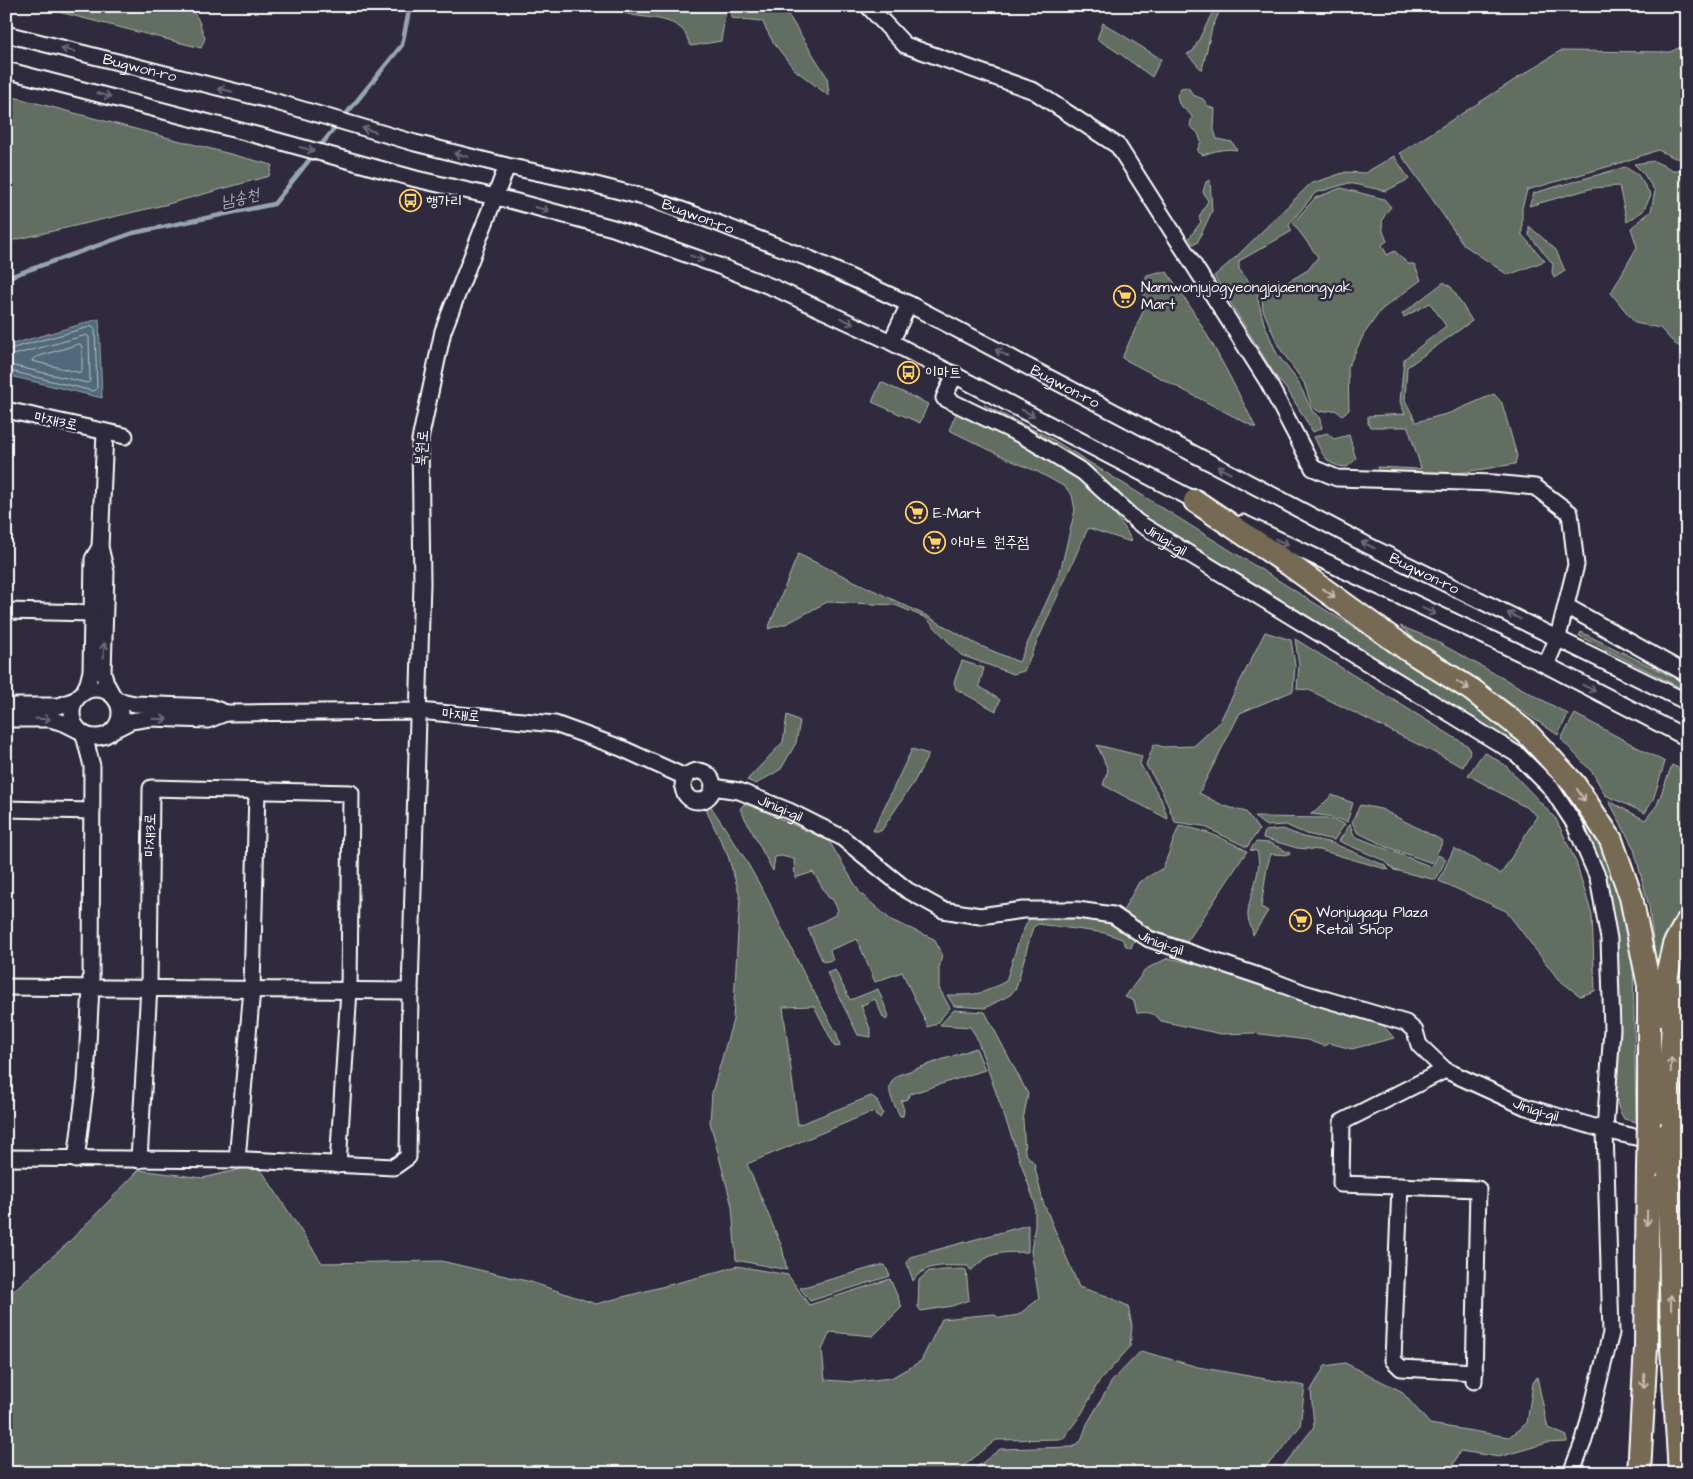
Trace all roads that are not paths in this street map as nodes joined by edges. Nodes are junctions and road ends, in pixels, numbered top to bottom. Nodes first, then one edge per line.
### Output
1 (868, 6) edge
2 (6, 34) edge
3 (6, 70) edge
4 (507, 166) junction
5 (495, 197) junction
6 (909, 304) junction
7 (891, 342) junction
8 (955, 374) junction
9 (6, 410) edge
10 (105, 432) junction
11 (125, 436) dead end
12 (1195, 501) junction
13 (100, 547) junction
14 (1566, 606) junction
15 (6, 612) edge
16 (92, 613) junction
17 (1558, 637) junction
18 (1546, 666) junction
19 (1687, 674) edge
20 (79, 696) junction
21 (114, 698) junction
22 (1687, 702) edge
23 (6, 706) edge
24 (419, 711) junction
25 (226, 713) junction
26 (6, 719) edge
27 (81, 732) junction
28 (110, 732) junction
29 (1687, 738) edge
30 (92, 766) junction
31 (685, 777) junction
32 (713, 787) junction
33 (256, 791) junction
34 (6, 809) edge
35 (92, 811) junction
36 (1687, 922) edge
37 (1687, 948) edge
38 (6, 987) edge
39 (91, 987) junction
40 (149, 988) junction
41 (252, 989) junction
42 (349, 990) junction
43 (410, 991) junction
44 (1445, 1070) junction
45 (1687, 1082) edge
46 (1649, 1122) junction
47 (1605, 1130) junction
48 (1670, 1131) junction
49 (1687, 1149) edge
50 (6, 1158) edge
51 (76, 1160) junction
52 (139, 1160) junction
53 (237, 1160) junction
54 (338, 1164) junction
55 (1658, 1173) junction
56 (1400, 1186) junction
57 (1571, 1473) edge
58 (1638, 1473) edge
59 (1680, 1473) edge

1 - 14 street
4 -> 2 street, Bugwon-ro
3 -> 5 street
4 - 5 street, 북원로
4 - 6 street, Bugwon-ro
5 -> 7 street
5 - 24 street, 북원로
6 - 7 street
17 -> 6 street, Bugwon-ro
7 - 8 street
8 -> 12 street
8 - 47 street, Jinigi-gil
9 - 10 street, 마재3로
10 - 11 street, 마재3로
10 - 13 street
12 -> 18 street
12 -> 46 highway
13 - 16 street
21 -> 13 street
14 - 17 street
14 - 19 street
15 - 16 street
16 - 20 street
17 - 18 street
17 - 22 street, Bugwon-ro
18 -> 29 street
20 - 21 street
20 - 23 street
20 - 27 street
21 - 25 street
21 - 28 street
24 - 25 street, 마재1로
24 - 31 street, 마재1로
24 - 43 street
28 -> 25 street
26 -> 27 street
27 - 28 street
27 - 30 street
28 - 30 street
30 - 35 street
31 - 32 street
31 - 32 street
32 - 44 street, Jinigi-gil
33 - 40 street, 마재3로
33 - 41 street
33 - 42 street, 마재3로
34 - 35 street
35 - 39 street
36 - 46 highway
48 -> 37 highway
38 - 39 street
39 - 40 street
39 - 51 street
40 - 41 street
40 - 52 street, 마재3로
41 - 42 street
41 - 53 street
42 - 43 street
42 - 54 street, 마재3로
43 - 54 street
44 - 47 street, Jinigi-gil
44 - 56 street
45 - 48 highway
46 - 55 highway, bridge
47 - 49 street, Jinigi-gil
47 - 57 street, Jinigi-gil
48 - 55 highway, bridge
50 - 51 street
51 - 52 street
52 - 53 street
53 - 54 street
55 -> 58 highway
59 -> 55 highway
56 - 56 street

